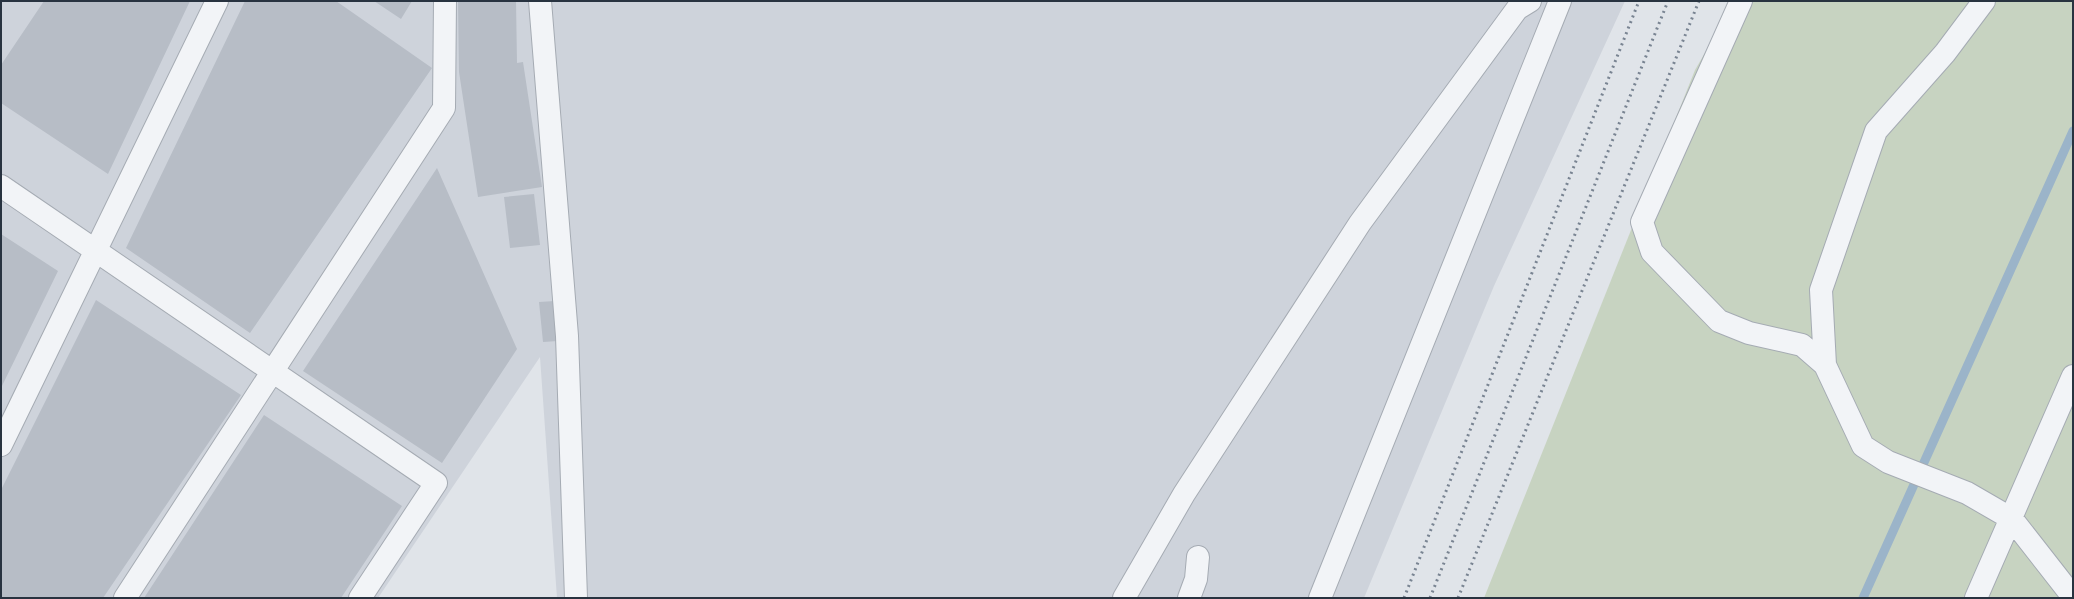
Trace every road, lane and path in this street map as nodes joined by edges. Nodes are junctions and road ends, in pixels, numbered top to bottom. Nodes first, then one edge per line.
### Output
1 (217, 1) edge
2 (445, 1) edge
3 (540, 1) edge
4 (1530, 1) edge
5 (1560, 1) edge
6 (1741, 1) edge
7 (1984, 1) edge
8 (1, 186) edge
9 (95, 251) junction
10 (1825, 365) junction
11 (273, 372) junction
12 (2073, 376) edge
13 (1, 445) edge
14 (2012, 519) junction
15 (1198, 557) dead end
16 (2073, 597) edge
17 (125, 598) edge
18 (360, 598) edge
19 (576, 598) edge
20 (1124, 598) edge
21 (1189, 598) edge
22 (1320, 598) edge
23 (1976, 598) edge

1 - 9 street
2 - 11 street
3 - 19 street
4 - 20 street
5 - 22 street
6 - 10 street
7 - 10 street
8 - 9 street
9 - 11 street
9 - 13 street
10 - 14 street
11 - 17 street
11 - 18 street
12 - 14 street
14 - 16 street
14 - 23 street
15 - 21 street

